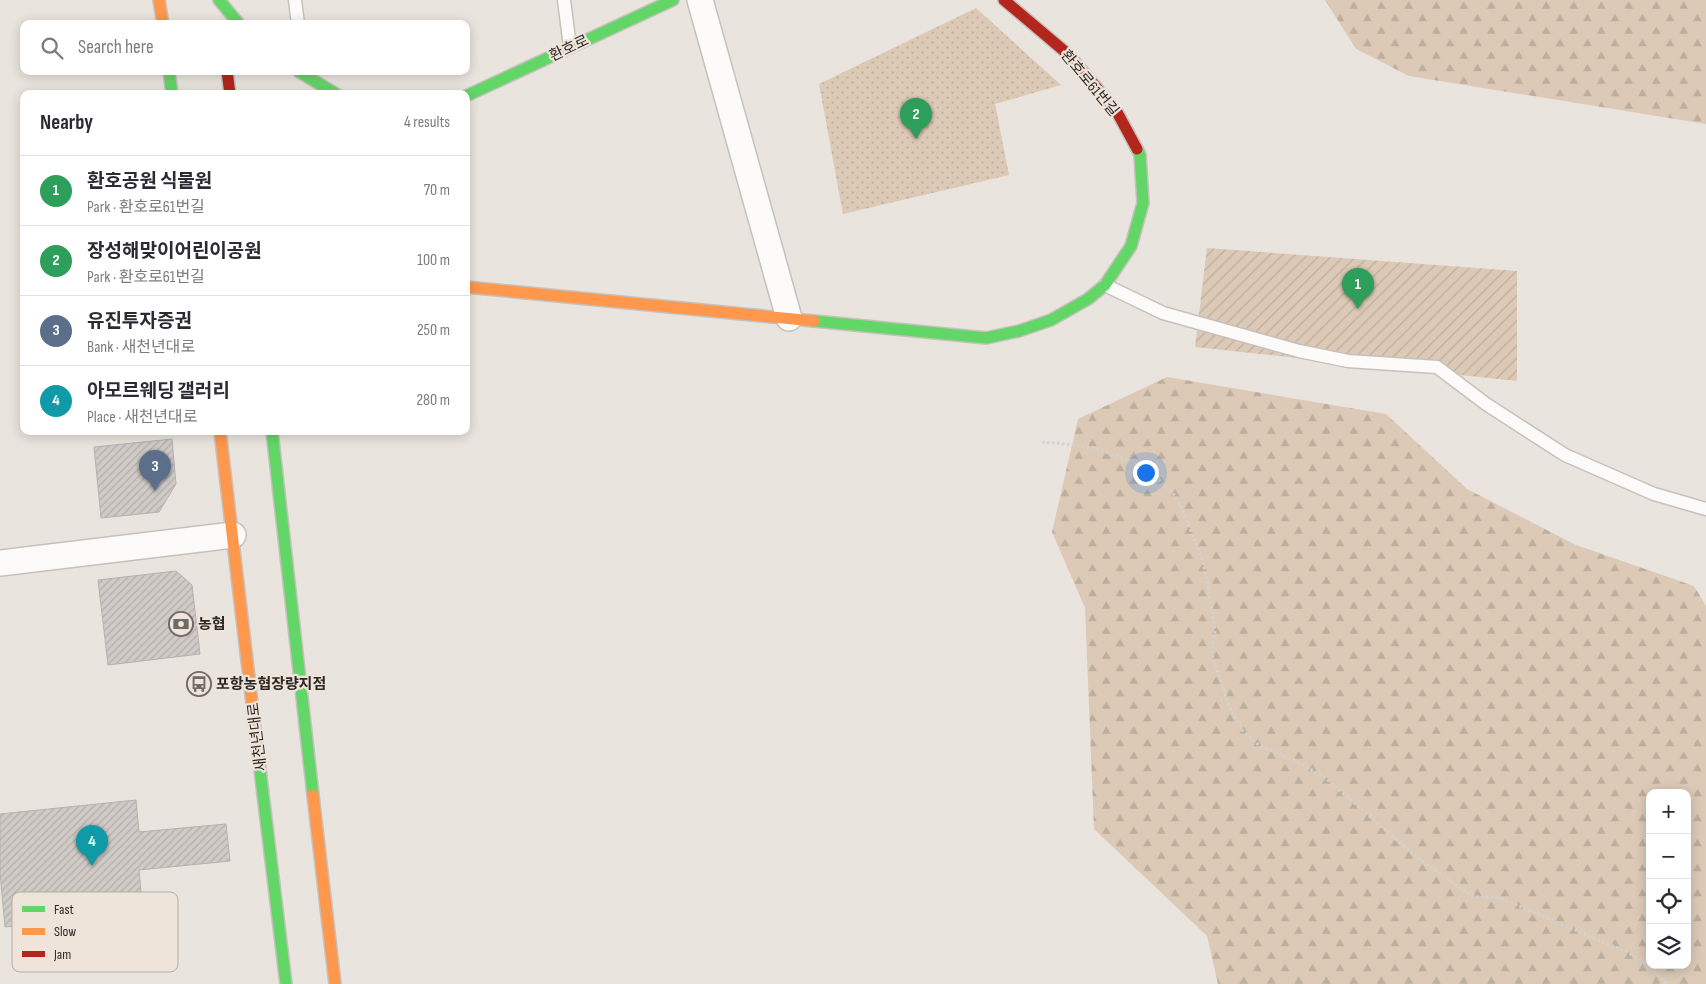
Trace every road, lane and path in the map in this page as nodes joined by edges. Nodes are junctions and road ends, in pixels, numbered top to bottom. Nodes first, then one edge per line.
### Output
1 (159, 0) edge
2 (218, 0) edge
3 (294, 0) edge
4 (564, 0) edge
5 (673, 0) edge
6 (700, 0) edge
7 (1004, 0) edge
8 (220, 16) dead end
9 (162, 20) edge
10 (236, 20) edge
11 (297, 20) edge
12 (570, 47) junction
13 (170, 75) edge
14 (228, 75) edge
15 (307, 75) edge
16 (171, 90) edge
17 (229, 90) edge
18 (330, 90) edge
19 (470, 94) edge
20 (1105, 285) junction
21 (470, 287) edge
22 (788, 318) junction
23 (220, 435) edge
24 (272, 435) edge
25 (1042, 442) dead end
26 (1706, 509) edge
27 (233, 535) junction
28 (0, 562) edge
29 (286, 984) edge
30 (335, 984) edge
31 (1667, 984) edge

1 - 9 main road
2 - 8 main road
2 - 10 main road
3 - 11 lane
4 - 12 lane
5 - 12 main road, 환호로
6 - 22 street
7 - 20 main road, 환호로61번길
12 - 19 main road, 환호로
13 - 16 main road
14 - 17 main road
15 - 18 main road
20 - 22 main road, 환호로61번길
20 - 26 lane
21 - 22 main road, 환호로61번길
23 - 27 main road, 새천년대로
24 - 30 main road
25 - 31 path
27 - 28 street
27 - 29 main road, 새천년대로

